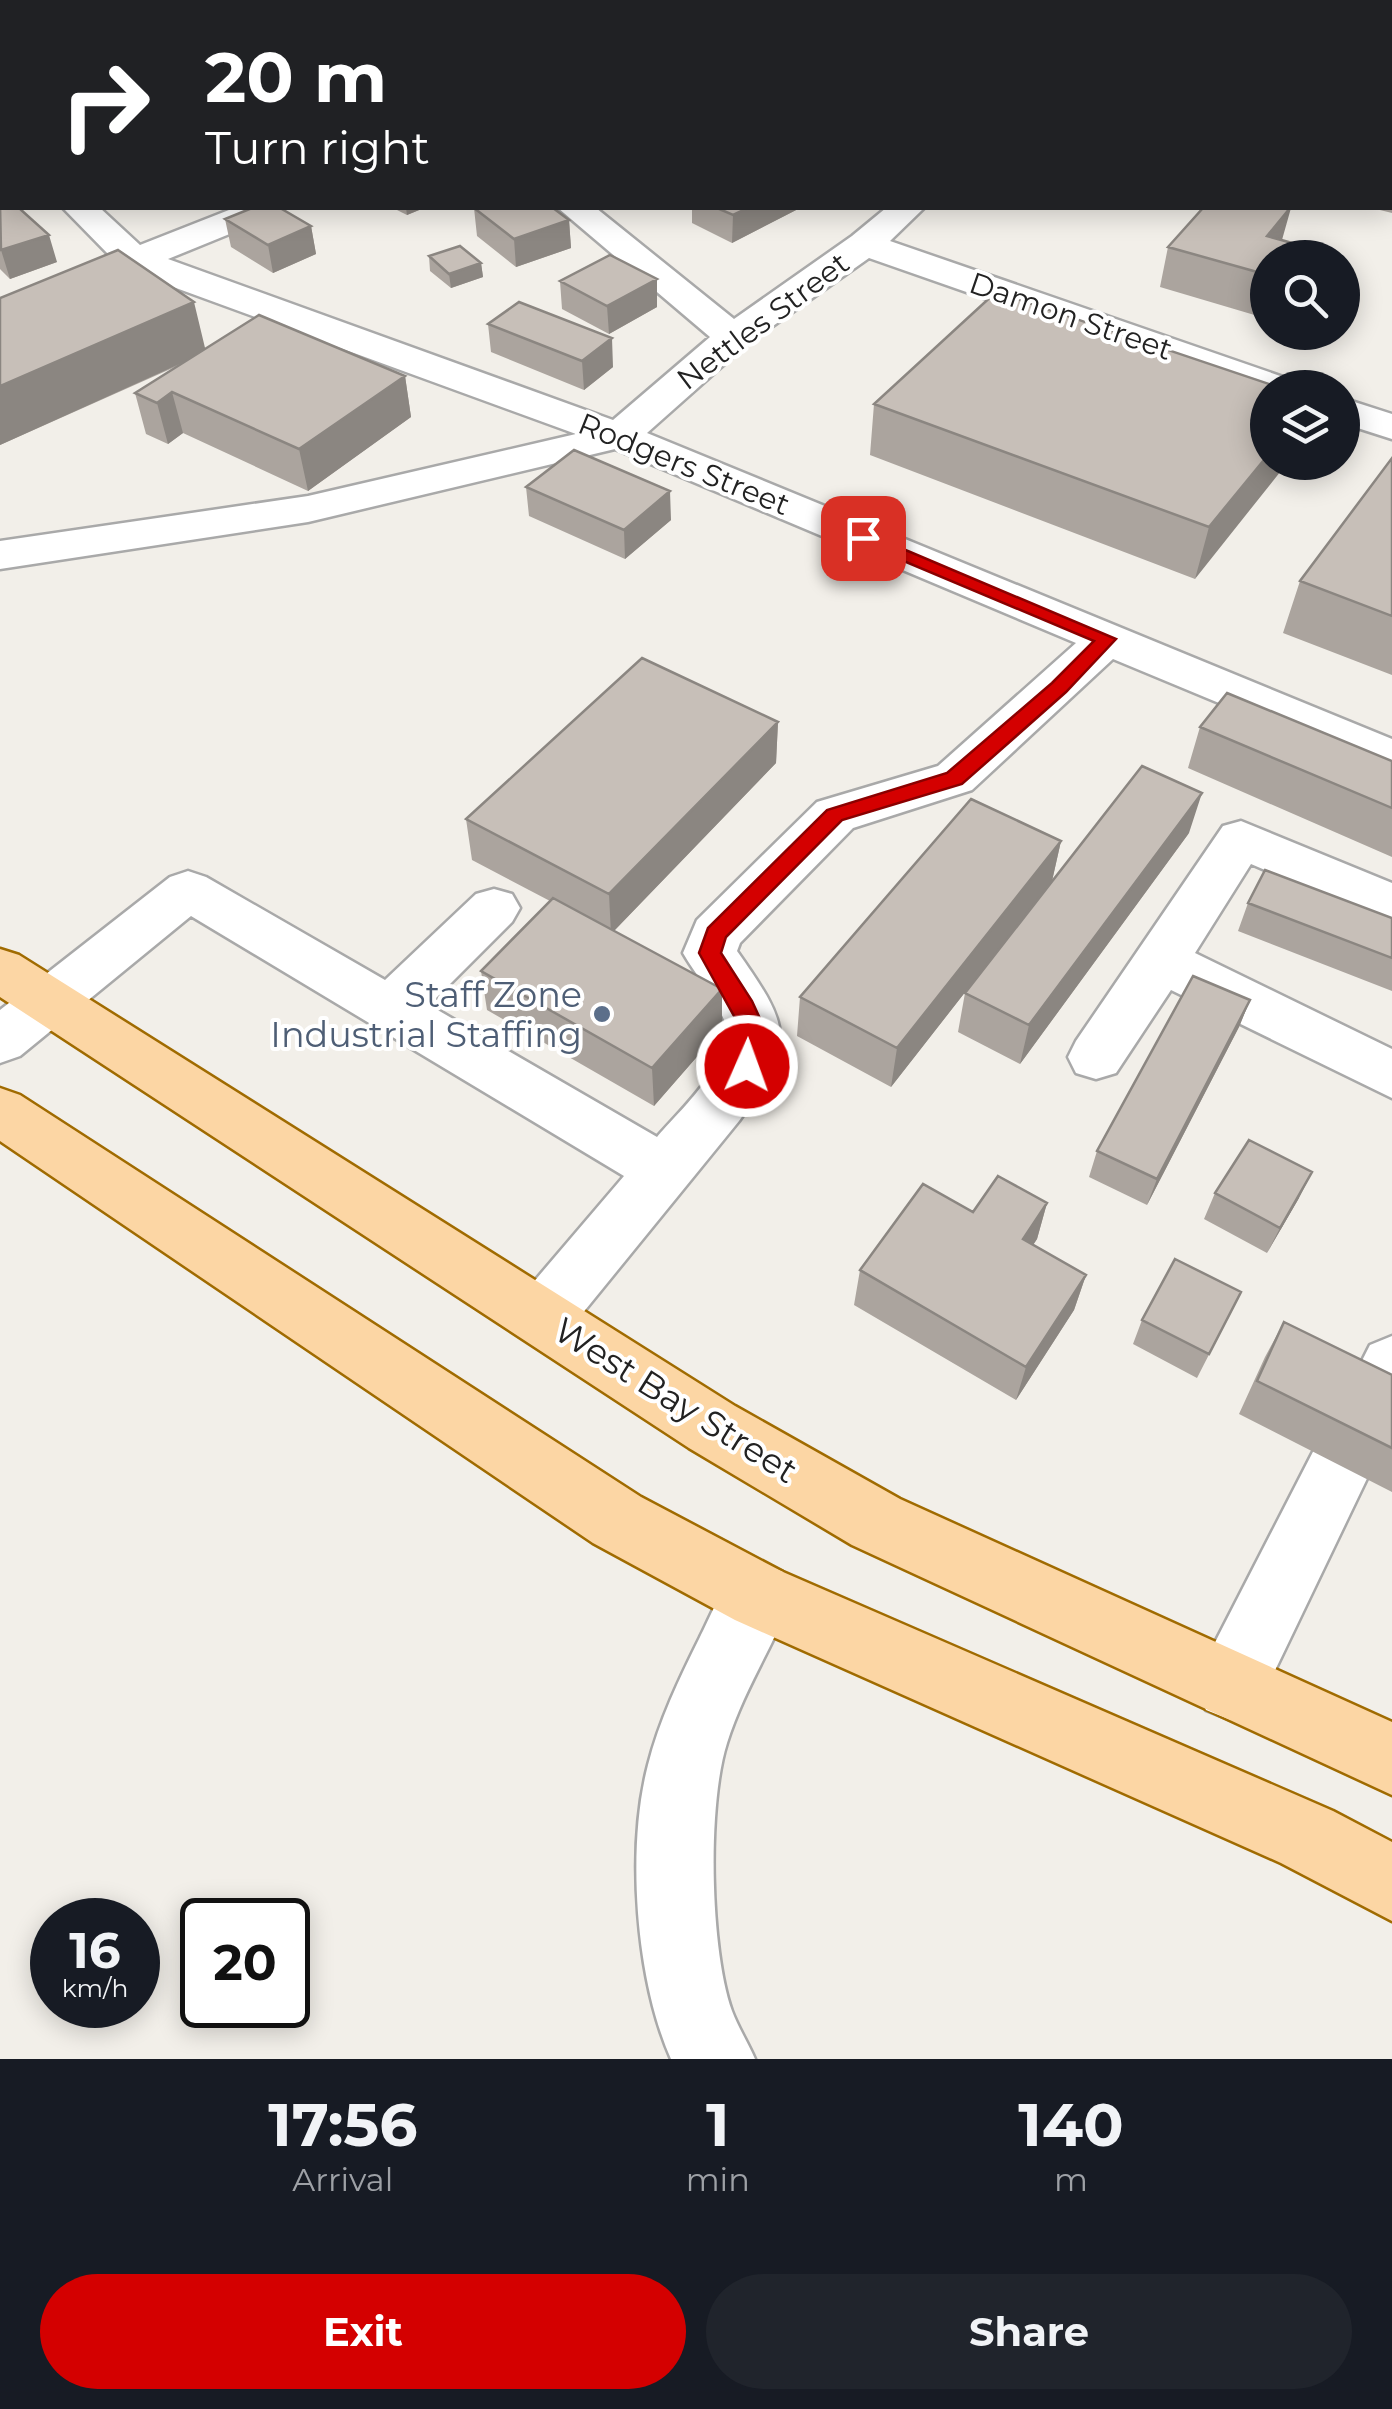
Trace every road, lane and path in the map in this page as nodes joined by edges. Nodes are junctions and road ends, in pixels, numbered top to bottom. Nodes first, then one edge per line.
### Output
1 (82, 210) edge
2 (259, 210) edge
3 (577, 210) edge
4 (905, 210) edge
5 (864, 244) junction
6 (135, 260) junction
7 (0, 314) edge
8 (734, 337) junction
9 (1250, 378) edge
10 (1360, 416) edge
11 (1392, 427) edge
12 (619, 436) junction
13 (0, 554) edge
14 (1106, 639) junction
15 (1392, 758) edge
16 (1392, 904) edge
17 (494, 908) dead end
18 (1162, 961) junction
19 (24, 985) edge
20 (390, 1009) junction
21 (0, 1040) edge
22 (1096, 1058) dead end
23 (1392, 1074) edge
24 (0, 1111) edge
25 (664, 1170) junction
26 (542, 1317) junction
27 (1367, 1413) edge
28 (759, 1596) junction
29 (1231, 1685) junction
30 (1392, 1760) edge
31 (1392, 1883) edge
32 (715, 2059) edge

1 - 6 street
2 - 6 street
3 - 8 street
4 - 5 street, Nettles Street
5 - 8 street, Nettles Street
5 - 9 street, Damon Street
6 - 7 street
6 - 12 street, Rodgers Street
8 - 12 street, Nettles Street
10 - 11 street
12 - 13 street
12 - 14 street, Rodgers Street
14 - 15 street, Rodgers Street
14 - 25 street
16 - 18 street
17 - 20 street
18 - 22 street
18 - 23 street
19 - 20 street
19 - 21 street
19 - 26 main road, West Bay Street
20 - 25 street
24 - 28 main road
25 - 26 street
26 - 29 main road, West Bay Street
27 - 29 street
28 - 31 main road
28 - 32 street
29 - 30 main road, West Bay Street

